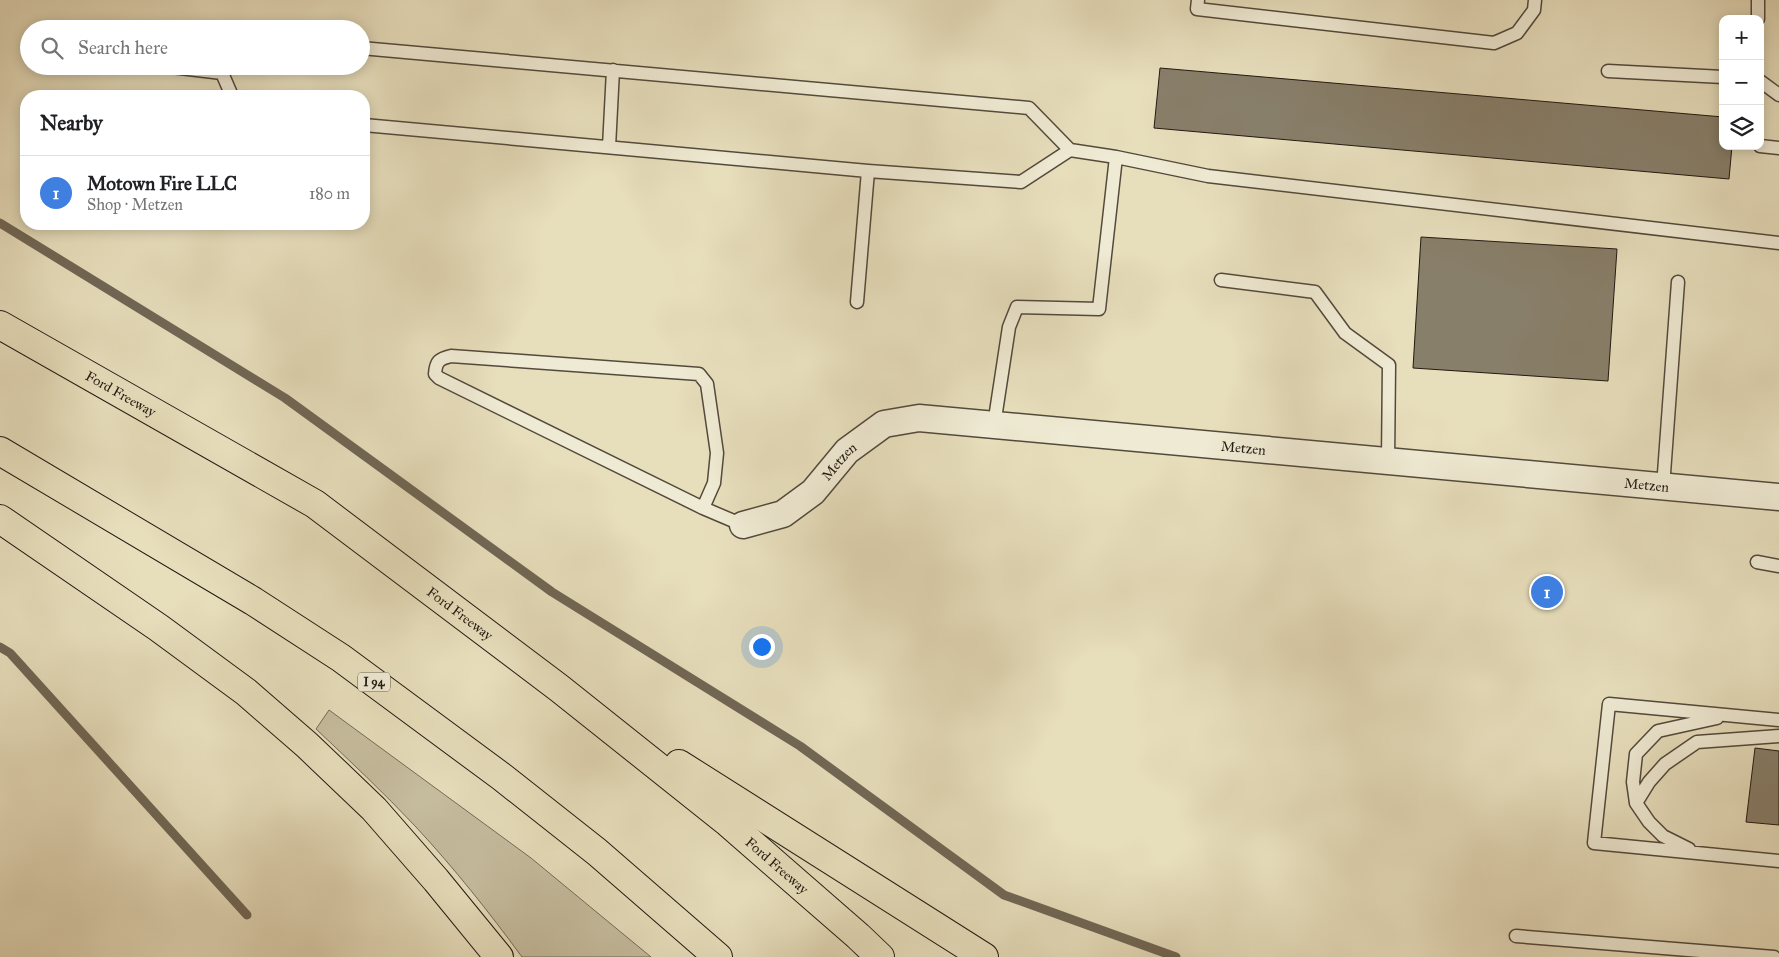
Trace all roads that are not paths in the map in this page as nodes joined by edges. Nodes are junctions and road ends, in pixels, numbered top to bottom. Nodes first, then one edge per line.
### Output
1 (1198, 0) edge
2 (1535, 0) edge
3 (1758, 0) edge
4 (1758, 15) edge
5 (370, 49) edge
6 (613, 70) junction
7 (1608, 72) dead end
8 (226, 75) edge
9 (1719, 77) edge
10 (1764, 84) edge
11 (230, 90) edge
12 (1779, 94) edge
13 (370, 126) edge
14 (1764, 146) edge
15 (609, 147) junction
16 (1779, 148) edge
17 (1070, 150) junction
18 (1116, 157) junction
19 (868, 171) junction
20 (1779, 243) edge
21 (1221, 280) dead end
22 (1678, 282) dead end
23 (857, 302) dead end
24 (0, 325) edge
25 (994, 425) junction
26 (0, 450) edge
27 (1388, 462) junction
28 (1662, 487) junction
29 (1779, 497) edge
30 (702, 508) junction
31 (0, 519) edge
32 (742, 525) joint
33 (1757, 562) dead end
34 (1779, 566) edge
35 (559, 688) junction
36 (1729, 715) junction
37 (1779, 720) edge
38 (1779, 736) edge
39 (1636, 802) junction
40 (1698, 853) junction
41 (1779, 861) edge
42 (1516, 936) dead end
43 (499, 957) edge
44 (718, 957) edge
45 (880, 957) edge
46 (984, 957) edge
47 (1774, 957) edge

1 - 2 lane
3 - 4 lane
5 - 6 lane
6 - 15 lane
6 - 17 lane
7 - 9 lane
8 - 11 lane
10 - 12 lane
13 - 15 lane
14 - 16 lane
15 - 19 lane
17 - 18 lane
17 - 19 lane
18 - 20 lane
18 - 25 lane
19 - 23 lane
21 - 27 lane
22 - 28 lane
24 - 35 highway, Ford Freeway
25 - 27 street, Metzen
25 - 32 street, Metzen
26 - 44 highway, I 94
27 - 28 street, Metzen
28 - 29 street, Metzen
30 - 30 lane
30 - 32 lane
31 - 43 highway
33 - 34 lane
35 - 45 highway, Ford Freeway
35 - 46 highway
36 - 37 lane
36 - 39 lane
36 - 40 lane
38 - 39 lane
39 - 40 lane
40 - 41 lane
42 - 47 lane

